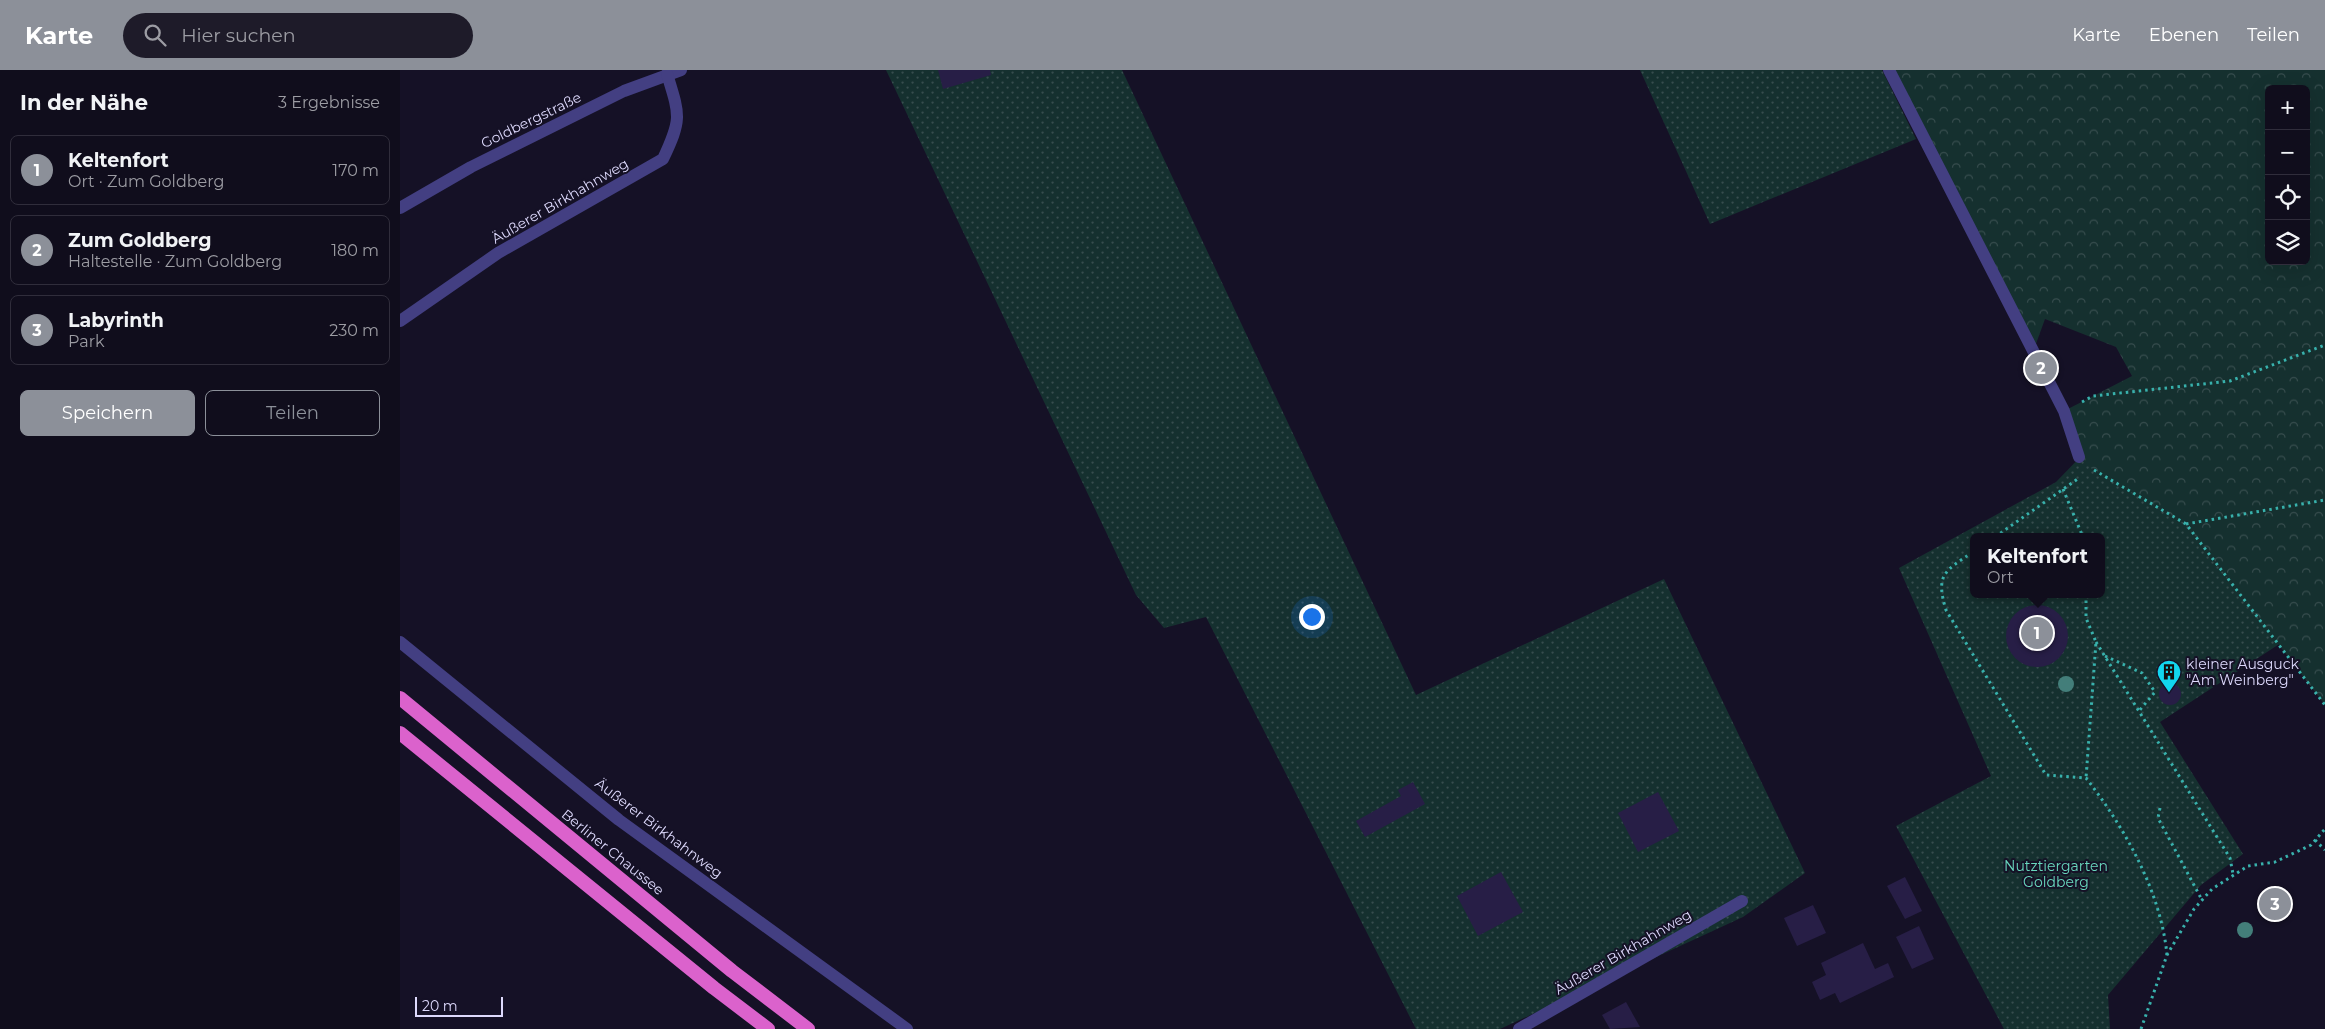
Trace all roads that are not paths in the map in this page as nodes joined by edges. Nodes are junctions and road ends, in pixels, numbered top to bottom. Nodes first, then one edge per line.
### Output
1 (681, 70) edge
2 (1889, 70) edge
3 (667, 74) junction
4 (400, 208) edge
5 (400, 321) edge
6 (2079, 457) dead end
7 (400, 642) edge
8 (400, 698) edge
9 (400, 732) edge
10 (1742, 901) dead end
11 (768, 1029) edge
12 (808, 1029) edge
13 (907, 1029) edge
14 (1519, 1029) edge

1 - 3 street, Goldbergstraße
2 - 6 street
3 - 4 street, Goldbergstraße
3 - 5 street, Äußerer Birkhahnweg
7 - 13 street, Äußerer Birkhahnweg
8 - 12 highway, Berliner Chaussee
9 - 11 highway
10 - 14 street, Äußerer Birkhahnweg

